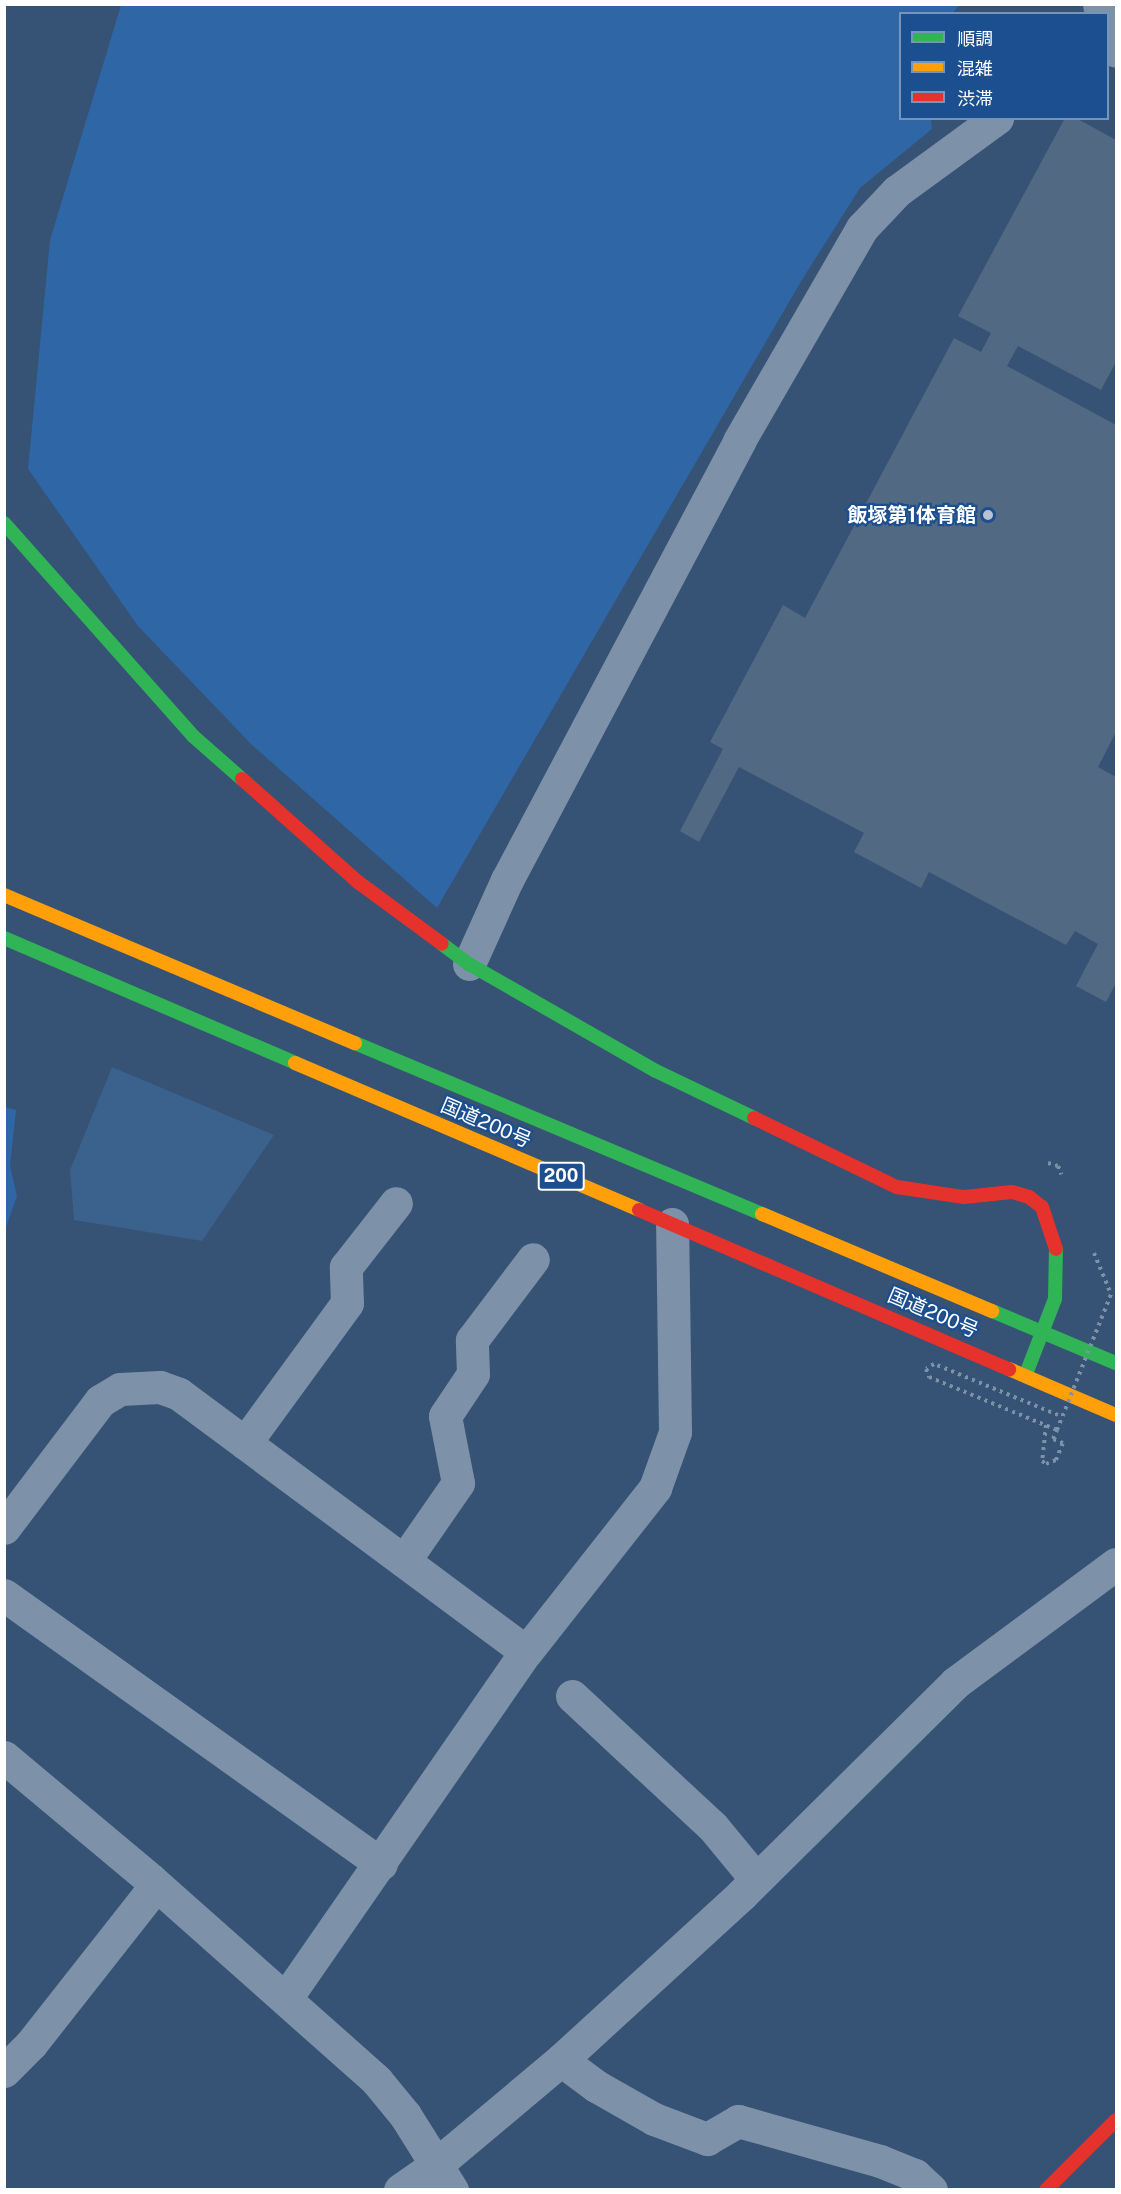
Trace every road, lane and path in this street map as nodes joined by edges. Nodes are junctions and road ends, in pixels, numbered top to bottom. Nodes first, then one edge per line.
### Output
1 (994, 120) edge
2 (4, 523) edge
3 (4, 895) edge
4 (4, 938) edge
5 (469, 964) junction
6 (396, 1203) dead end
7 (672, 1224) junction
8 (533, 1259) dead end
9 (1111, 1294) dead end
10 (1042, 1333) junction
11 (1116, 1363) edge
12 (1026, 1374) junction
13 (1058, 1415) dead end
14 (1116, 1415) edge
15 (1046, 1422) dead end
16 (1058, 1430) junction
17 (245, 1443) junction
18 (4, 1528) edge
19 (404, 1561) junction
20 (1110, 1577) edge
21 (4, 1594) edge
22 (526, 1652) junction
23 (572, 1696) dead end
24 (4, 1757) edge
25 (381, 1864) junction
26 (756, 1879) junction
27 (156, 1885) junction
28 (286, 1998) junction
29 (561, 2060) junction
30 (4, 2071) edge
31 (1116, 2120) edge
32 (445, 2177) edge
33 (400, 2190) edge
34 (931, 2190) edge
35 (1046, 2190) edge

1 - 5 street
2 - 5 main road
3 - 10 main road, 国道200号 / 200
4 - 7 main road, 国道200号 / 200
5 - 10 main road
6 - 17 street
7 - 12 main road, 国道200号 / 200
7 - 22 street
8 - 19 street
9 - 16 path, bridge
10 - 11 main road, 国道200号 / 200
10 - 12 main road
12 - 14 main road, 国道200号 / 200
13 - 16 path, bridge
15 - 16 path
17 - 18 street
17 - 19 street
19 - 22 street
20 - 26 street
21 - 25 street
22 - 25 street
23 - 26 street
24 - 27 street
25 - 28 street
26 - 29 street
27 - 28 street
27 - 30 street
28 - 32 street
29 - 32 street
29 - 34 street
31 - 35 main road
32 - 33 street

